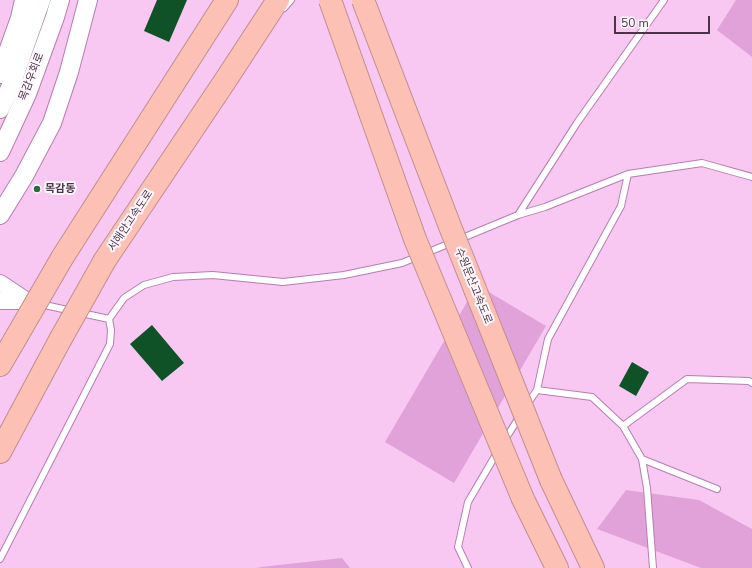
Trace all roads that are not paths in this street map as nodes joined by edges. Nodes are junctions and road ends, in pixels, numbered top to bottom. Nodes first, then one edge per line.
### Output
1 (24, 0) edge
2 (40, 0) edge
3 (60, 0) edge
4 (88, 0) edge
5 (227, 0) edge
6 (291, 0) edge
7 (330, 0) edge
8 (363, 0) edge
9 (664, 0) edge
10 (280, 6) edge
11 (267, 29) dead end
12 (0, 74) edge
13 (225, 81) junction
14 (0, 109) edge
15 (0, 152) edge
16 (628, 174) junction
17 (752, 176) edge
18 (0, 215) edge
19 (518, 215) junction
20 (0, 283) edge
21 (0, 295) edge
22 (0, 300) edge
23 (27, 301) junction
24 (109, 319) junction
25 (0, 365) edge
26 (752, 382) edge
27 (537, 390) junction
28 (623, 426) junction
29 (0, 452) edge
30 (642, 459) junction
31 (717, 489) dead end
32 (0, 559) edge
33 (468, 568) edge
34 (557, 568) edge
35 (593, 568) edge
36 (653, 568) edge

1 - 12 main road
2 - 14 main road, 목감우회로
3 - 15 main road, 목감우회로
4 - 18 main road
5 - 25 highway, bridge
6 - 10 lane
7 - 34 highway, bridge
8 - 35 highway, 수원문산고속도로, bridge
9 - 19 lane
10 - 13 highway, 서해안고속도로
11 - 13 lane
13 - 29 highway, 서해안고속도로, bridge
16 - 17 lane
16 - 19 lane
16 - 27 lane
19 - 24 lane
20 - 23 street
21 - 23 lane
22 - 23 street
23 - 24 lane
24 - 32 lane
26 - 28 lane
27 - 28 lane
27 - 33 lane
28 - 30 lane
30 - 31 lane
30 - 36 lane

